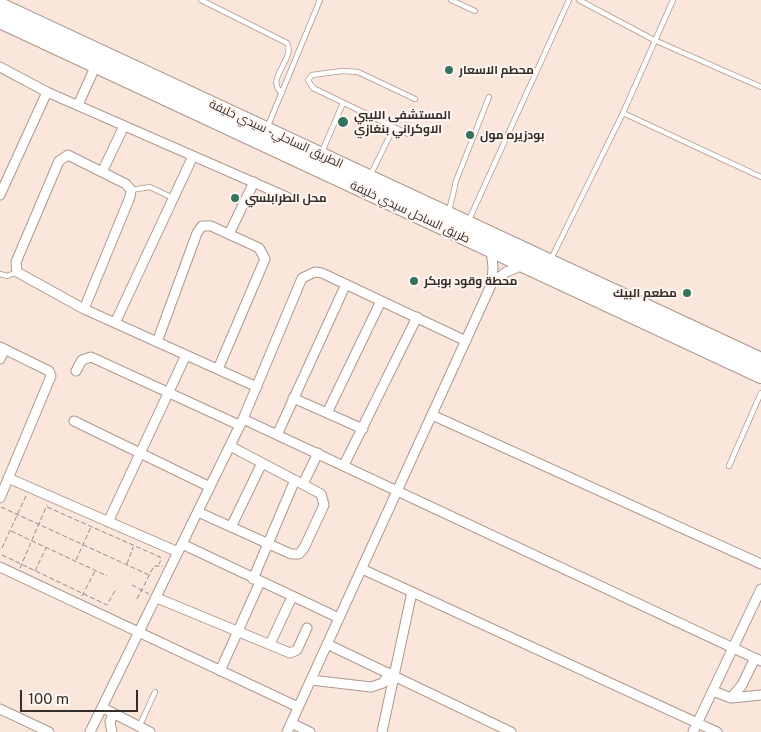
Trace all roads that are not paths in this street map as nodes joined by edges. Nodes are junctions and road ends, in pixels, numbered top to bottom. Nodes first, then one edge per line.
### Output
1 (201, 0) edge
2 (320, 0) edge
3 (451, 0) edge
4 (569, 0) edge
5 (579, 0) edge
6 (673, 0) edge
7 (4, 10) edge
8 (475, 11) dead end
9 (654, 40) junction
10 (61, 41) junction
11 (96, 65) junction
12 (0, 67) edge
13 (761, 87) edge
14 (47, 92) junction
15 (282, 94) junction
16 (489, 97) dead end
17 (415, 99) dead end
18 (343, 103) junction
19 (78, 105) junction
20 (623, 113) junction
21 (124, 126) junction
22 (394, 127) junction
23 (267, 130) junction
24 (408, 134) dead end
25 (321, 155) junction
26 (193, 156) junction
27 (102, 172) junction
28 (370, 177) junction
29 (761, 177) edge
30 (254, 182) junction
31 (131, 190) junction
32 (0, 195) edge
33 (287, 197) dead end
34 (173, 198) junction
35 (448, 216) junction
36 (467, 226) junction
37 (228, 234) junction
38 (491, 250) junction
39 (549, 264) junction
40 (523, 265) junction
41 (18, 272) junction
42 (0, 274) edge
43 (346, 284) junction
44 (492, 284) junction
45 (381, 301) junction
46 (84, 309) junction
47 (416, 318) junction
48 (115, 323) junction
49 (466, 341) junction
50 (157, 342) junction
51 (2, 348) edge
52 (186, 355) junction
53 (0, 359) edge
54 (761, 361) edge
55 (218, 369) junction
56 (76, 371) dead end
57 (761, 375) edge
58 (257, 386) junction
59 (168, 392) junction
60 (761, 393) edge
61 (293, 398) junction
62 (327, 413) junction
63 (432, 415) junction
64 (74, 421) dead end
65 (241, 422) junction
66 (362, 430) junction
67 (277, 435) junction
68 (230, 446) junction
69 (140, 453) junction
70 (318, 453) junction
71 (262, 463) junction
72 (344, 465) junction
73 (729, 466) dead end
74 (8, 478) junction
75 (299, 482) junction
76 (210, 487) junction
77 (396, 491) junction
78 (1, 494) edge
79 (198, 512) junction
80 (108, 522) junction
81 (231, 527) junction
82 (268, 544) junction
83 (180, 548) junction
84 (761, 564) edge
85 (0, 567) edge
86 (362, 568) junction
87 (257, 580) junction
88 (761, 589) edge
89 (412, 592) junction
90 (292, 597) junction
91 (157, 598) junction
92 (339, 618) junction
93 (307, 628) dead end
94 (238, 630) junction
95 (140, 633) junction
96 (270, 644) junction
97 (327, 644) junction
98 (733, 649) junction
99 (758, 660) edge
100 (220, 671) junction
101 (391, 675) junction
102 (311, 680) junction
103 (713, 691) junction
104 (155, 692) dead end
105 (761, 695) edge
106 (730, 698) junction
107 (298, 707) junction
108 (103, 708) junction
109 (0, 709) edge
110 (113, 713) junction
111 (291, 723) junction
112 (698, 723) junction
113 (139, 726) junction
114 (49, 732) edge
115 (90, 732) edge
116 (112, 732) edge
117 (150, 732) edge
118 (286, 732) edge
119 (310, 732) edge
120 (382, 732) edge
121 (511, 732) edge
122 (693, 732) edge
123 (717, 732) edge

1 - 15 lane
2 - 15 lane
3 - 8 lane
4 - 36 lane
5 - 9 lane
6 - 9 lane
7 - 10 highway
9 - 13 lane
9 - 20 lane
10 - 11 highway, طريق الساحل سيدي خليفة
10 - 23 highway, الطريق الساحلي- سيدي خليفة
11 - 19 street
11 - 38 highway, طريق الساحل سيدي خليفة
12 - 14 street
14 - 19 street
14 - 32 street
15 - 23 lane
16 - 35 lane
17 - 18 lane
18 - 22 lane
18 - 25 lane
19 - 21 street
20 - 29 lane
20 - 39 lane
21 - 26 street
21 - 27 street
22 - 24 lane
22 - 28 lane
23 - 25 highway, الطريق الساحلي- سيدي خليفة
25 - 28 highway, الطريق الساحلي- سيدي خليفة
26 - 30 street
26 - 34 street
27 - 31 street
27 - 41 street
28 - 35 highway, الطريق الساحلي- سيدي خليفة
30 - 33 street
30 - 37 street
31 - 34 lane
31 - 46 street
34 - 48 street
35 - 36 highway, الطريق الساحلي- سيدي خليفة
36 - 39 highway, الطريق الساحلي- سيدي خليفة
37 - 50 street
37 - 55 street
38 - 40 highway, طريق الساحل سيدي خليفة
38 - 44 street
39 - 54 highway, الطريق الساحلي- سيدي خليفة
40 - 44 street
40 - 57 highway, طريق الساحل سيدي خليفة
41 - 42 lane
41 - 46 street
43 - 45 street
43 - 58 street
43 - 61 street
44 - 49 street
45 - 47 street
45 - 62 street
46 - 48 street
47 - 49 street
47 - 66 street
48 - 50 street
49 - 63 street
50 - 52 street
51 - 53 street
51 - 74 street
52 - 55 street
52 - 59 street
55 - 58 street
56 - 59 street
58 - 65 street
59 - 65 street
59 - 69 street
60 - 73 lane
61 - 62 street
61 - 67 street
62 - 66 street
63 - 77 street
63 - 84 street
64 - 69 street
65 - 67 street
65 - 68 street
66 - 72 street
67 - 70 street
68 - 71 street
68 - 76 street
69 - 76 street
69 - 80 street
70 - 72 street
70 - 75 street
71 - 75 street
71 - 81 street
72 - 77 street
74 - 78 street
74 - 80 street
75 - 82 street
75 - 82 street
76 - 79 street
77 - 86 street
77 - 98 street
79 - 81 street
79 - 83 street
80 - 83 street
81 - 82 street
82 - 87 street
83 - 87 street
83 - 91 street
85 - 95 street
86 - 89 street
86 - 92 street
87 - 90 street
87 - 94 street
88 - 98 street
89 - 101 street
89 - 112 street
90 - 92 street
90 - 96 street
91 - 94 street
91 - 95 street
92 - 97 street
93 - 96 street
94 - 96 street
94 - 100 street
95 - 100 street
95 - 108 street
97 - 101 street
97 - 102 street
98 - 99 street
98 - 103 street
99 - 106 street
100 - 107 street
101 - 102 street
101 - 120 street
101 - 121 street
102 - 107 street
103 - 106 street
103 - 112 street
104 - 113 lane
105 - 106 street
107 - 111 street
108 - 110 street
108 - 115 street
109 - 114 street
110 - 113 street
110 - 116 street
111 - 118 street
111 - 119 street
112 - 122 street
112 - 123 street
113 - 117 street

